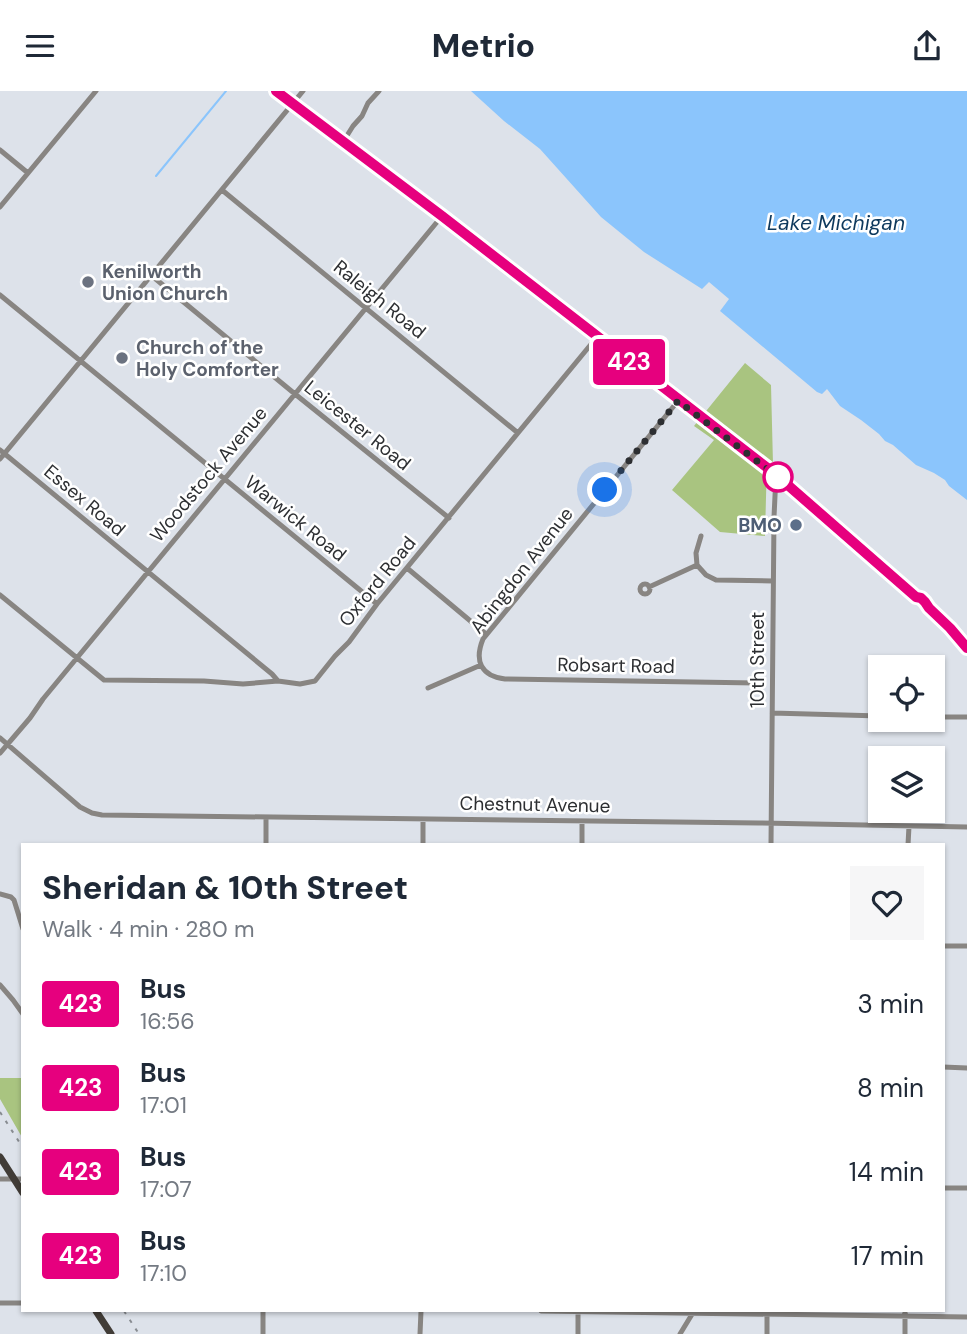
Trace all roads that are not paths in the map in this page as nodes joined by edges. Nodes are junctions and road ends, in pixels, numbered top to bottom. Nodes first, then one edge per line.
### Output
1 (96, 91) edge
2 (276, 91) edge
3 (303, 91) edge
4 (379, 91) edge
5 (293, 103) junction
6 (343, 142) junction
7 (0, 150) edge
8 (28, 173) junction
9 (222, 190) junction
10 (0, 207) edge
11 (442, 216) junction
12 (152, 276) junction
13 (0, 295) edge
14 (366, 307) junction
15 (597, 337) junction
16 (81, 361) junction
17 (295, 394) junction
18 (678, 401) junction
19 (518, 433) junction
20 (1, 454) edge
21 (776, 475) junction
22 (225, 480) junction
23 (449, 517) junction
24 (701, 536) dead end
25 (697, 565) junction
26 (407, 568) junction
27 (148, 573) junction
28 (773, 581) junction
29 (649, 587) dead end
30 (0, 595) edge
31 (377, 604) junction
32 (486, 634) junction
33 (967, 648) edge
34 (78, 658) junction
35 (481, 665) junction
36 (278, 681) junction
37 (756, 683) dead end
38 (428, 688) dead end
39 (772, 713) junction
40 (868, 716) edge
41 (945, 717) edge
42 (967, 717) edge
43 (0, 738) edge
44 (7, 744) junction
45 (0, 753) edge
46 (266, 817) junction
47 (423, 819) junction
48 (582, 821) junction
49 (771, 823) junction
50 (909, 826) junction
51 (967, 827) edge
52 (266, 843) edge
53 (423, 843) edge
54 (582, 843) edge
55 (771, 843) edge
56 (908, 843) edge
57 (0, 894) edge
58 (21, 923) edge
59 (945, 946) edge
60 (967, 946) edge
61 (0, 985) edge
62 (21, 1011) edge
63 (945, 1067) edge
64 (967, 1067) edge
65 (0, 1157) edge
66 (0, 1179) edge
67 (14, 1179) junction
68 (21, 1179) edge
69 (945, 1188) edge
70 (967, 1188) edge
71 (21, 1190) edge
72 (0, 1303) edge
73 (21, 1303) edge
74 (97, 1312) edge
75 (263, 1312) edge
76 (421, 1312) edge
77 (578, 1312) edge
78 (693, 1312) edge
79 (767, 1312) edge
80 (905, 1313) edge
81 (967, 1317) edge
82 (111, 1334) edge
83 (262, 1334) edge
84 (420, 1334) edge
85 (578, 1334) edge
86 (680, 1334) edge
87 (767, 1334) edge
88 (905, 1334) edge

1 - 8 street
2 - 5 street
3 - 5 street
4 - 6 street
5 - 6 street
5 - 9 street
6 - 11 street
7 - 8 street
8 - 10 street
9 - 12 street
9 - 14 street, Raleigh Road
11 - 14 street, Woodstock Avenue
11 - 15 street
12 - 16 street
12 - 17 street, Leicester Road
13 - 16 street, Warwick Road
14 - 17 street, Woodstock Avenue
14 - 19 street, Raleigh Road
15 - 18 street
15 - 19 street, Oxford Road
16 - 20 street
16 - 22 street, Warwick Road
17 - 22 street, Woodstock Avenue
17 - 23 street, Leicester Road
18 - 21 street
18 - 32 street, Abingdon Avenue
19 - 23 street, Oxford Road
20 - 27 street, Essex Road
21 - 28 street, 10th Street
21 - 33 street
22 - 27 street, Woodstock Avenue
22 - 31 street, Warwick Road
23 - 26 street, Oxford Road
24 - 25 street
25 - 28 street
25 - 29 street
26 - 31 street, Oxford Road
26 - 32 street
27 - 34 street, Woodstock Avenue
27 - 36 street, Essex Road
28 - 39 street, 10th Street
30 - 34 street
31 - 36 street, Oxford Road
32 - 35 street, Abingdon Avenue
34 - 36 street, Oxford Road
34 - 44 street, Woodstock Avenue
35 - 37 street, Robsart Road
35 - 38 street
39 - 40 street
39 - 49 street, 10th Street
41 - 42 street
43 - 44 street
44 - 45 street, Woodstock Avenue
44 - 46 street, Chestnut Avenue
46 - 47 street, Chestnut Avenue
46 - 52 street
47 - 48 street, Chestnut Avenue
47 - 53 street
48 - 49 street, Chestnut Avenue
48 - 54 street
49 - 50 street, Chestnut Avenue
49 - 55 street, 10th Street
50 - 51 street, Chestnut Avenue
50 - 56 street
57 - 58 street
59 - 60 street
61 - 62 street
63 - 64 street
65 - 67 main road
66 - 67 street
67 - 68 street
67 - 71 main road
69 - 70 street
72 - 73 street
74 - 82 main road
75 - 83 street
76 - 84 street
77 - 85 street
78 - 79 street
78 - 86 street
79 - 80 street
79 - 87 street
80 - 81 street
80 - 88 street

